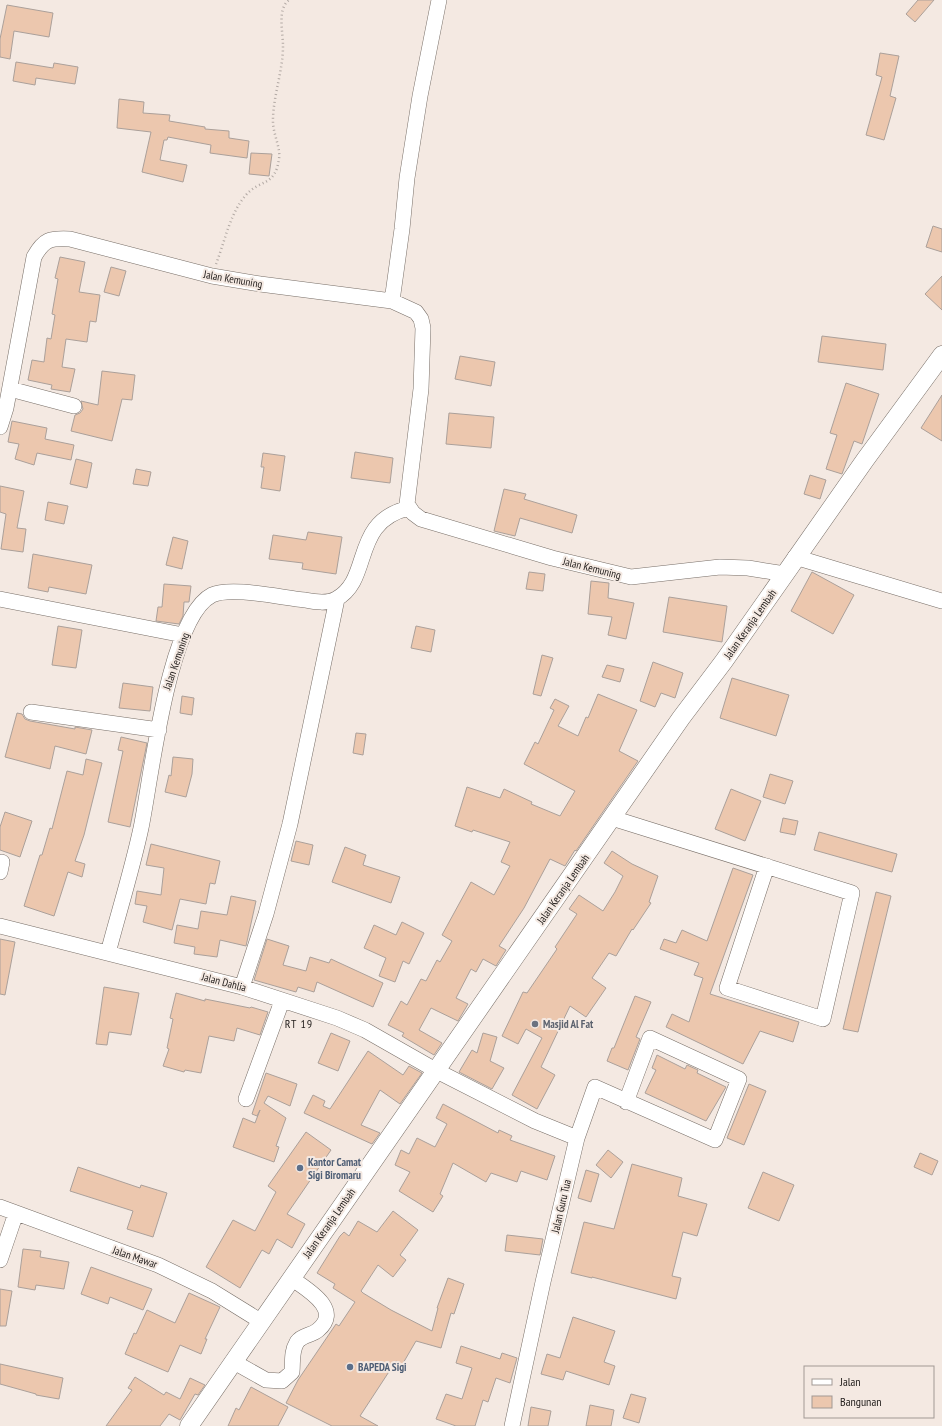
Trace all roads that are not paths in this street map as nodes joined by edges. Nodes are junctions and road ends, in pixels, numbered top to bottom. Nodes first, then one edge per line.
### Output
1 (440, 0) edge
2 (392, 301) junction
3 (942, 355) edge
4 (10, 389) junction
5 (74, 406) dead end
6 (0, 427) edge
7 (409, 508) junction
8 (795, 557) junction
9 (784, 574) junction
10 (0, 599) edge
11 (337, 599) junction
12 (942, 602) edge
13 (183, 636) junction
14 (31, 712) dead end
15 (159, 730) junction
16 (612, 818) junction
17 (767, 866) junction
18 (0, 926) edge
19 (108, 953) junction
20 (242, 987) junction
21 (282, 1001) junction
22 (437, 1071) junction
23 (246, 1099) dead end
24 (626, 1102) junction
25 (577, 1138) junction
26 (0, 1207) edge
27 (16, 1214) junction
28 (0, 1260) edge
29 (291, 1278) junction
30 (262, 1322) junction
31 (234, 1362) junction
32 (188, 1426) edge
33 (512, 1426) edge

1 - 2 street
2 - 4 street, Jalan Kemuning
2 - 7 street, Jalan Kemuning
3 - 8 main road, Jalan Keranja Lembah
4 - 5 street
4 - 6 street, Jalan Kemuning
7 - 9 street, Jalan Kemuning
7 - 11 street
8 - 9 main road, Jalan Keranja Lembah
8 - 12 street
9 - 16 main road, Jalan Keranja Lembah
10 - 13 street
11 - 13 street, Jalan Kemuning
11 - 20 street
13 - 15 street, Jalan Kemuning
14 - 15 street
15 - 19 street, Jalan Kemuning
16 - 17 street
16 - 22 main road, Jalan Keranja Lembah
17 - 17 street
18 - 19 street, Jalan Dahlia
19 - 20 street, Jalan Dahlia
20 - 21 street, Jalan Dahlia
21 - 22 street, Jalan Dahlia
21 - 23 street
22 - 25 street
22 - 29 main road, Jalan Keranja Lembah
24 - 24 street
24 - 25 street, Jalan Guru Tua
25 - 33 street, Jalan Guru Tua
26 - 27 street, Jalan Mawar
27 - 28 street
27 - 30 street, Jalan Mawar
29 - 30 main road, Jalan Keranja Lembah
29 - 31 street
30 - 31 main road, Jalan Keranja Lembah
31 - 32 main road, Jalan Keranja Lembah

